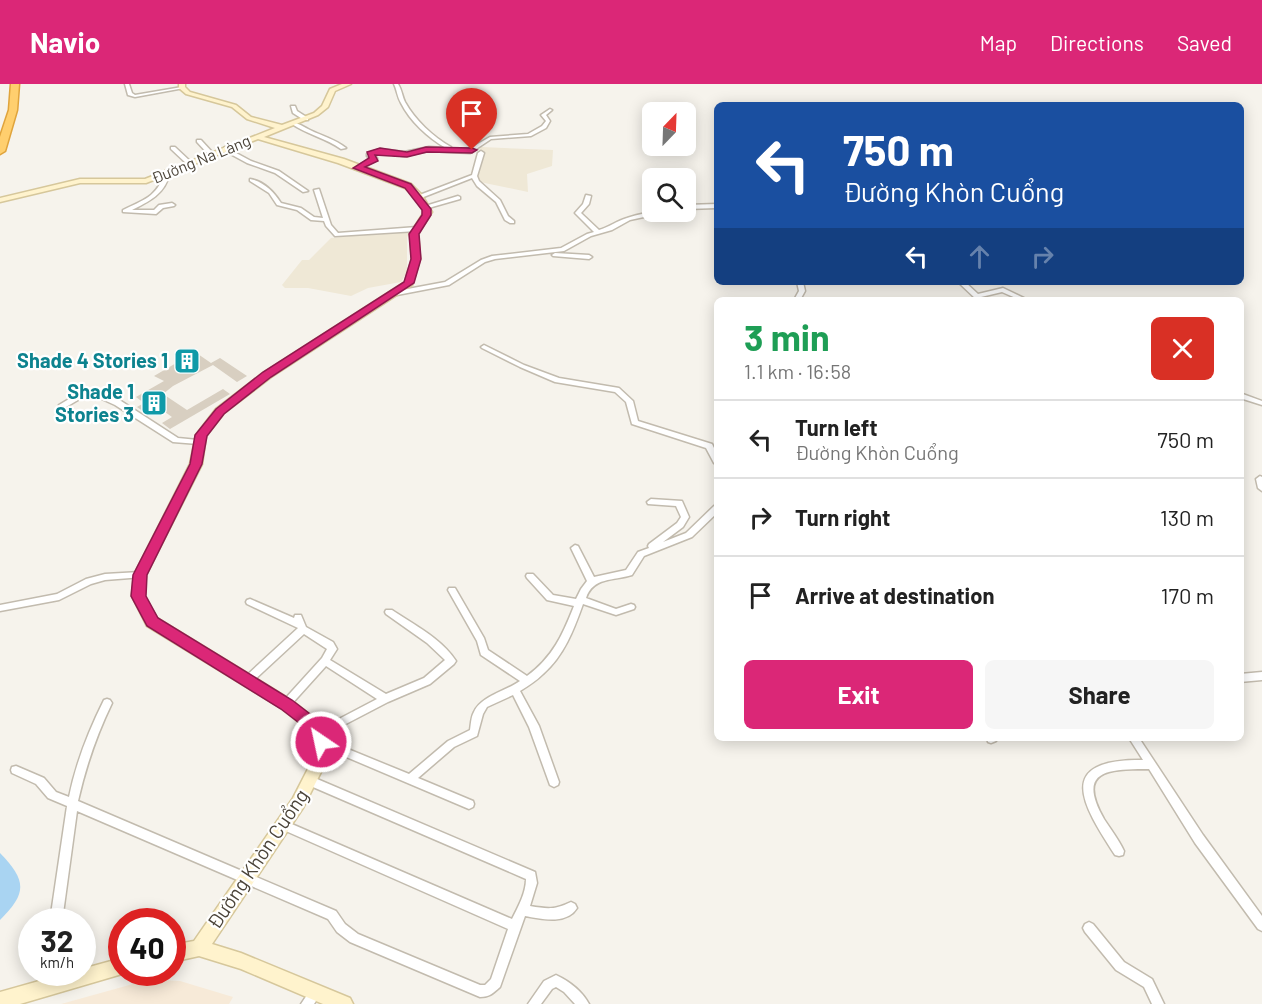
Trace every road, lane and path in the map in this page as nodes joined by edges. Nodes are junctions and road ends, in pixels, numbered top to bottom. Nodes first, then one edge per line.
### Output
1 (15, 84) edge
2 (127, 84) edge
3 (348, 84) edge
4 (396, 84) edge
5 (182, 86) edge
6 (293, 106) dead end
7 (550, 110) dead end
8 (306, 118) junction
9 (294, 123) junction
10 (281, 128) junction
11 (257, 137) junction
12 (199, 141) dead end
13 (173, 148) dead end
14 (343, 148) dead end
15 (449, 148) junction
16 (225, 149) junction
17 (0, 151) edge
18 (481, 153) dead end
19 (211, 154) junction
20 (189, 163) junction
21 (357, 168) junction
22 (166, 175) junction
23 (474, 176) junction
24 (252, 180) dead end
25 (317, 190) dead end
26 (305, 191) dead end
27 (588, 196) dead end
28 (458, 198) dead end
29 (0, 200) edge
30 (422, 202) junction
31 (172, 205) dead end
32 (696, 207) edge
33 (714, 207) edge
34 (642, 216) edge
35 (327, 220) junction
36 (512, 222) dead end
37 (417, 229) junction
38 (598, 232) junction
39 (531, 252) junction
40 (589, 257) dead end
41 (965, 285) edge
42 (397, 293) junction
43 (979, 297) edge
44 (983, 297) edge
45 (1019, 297) edge
46 (484, 347) dead end
47 (1244, 396) edge
48 (1262, 403) edge
49 (63, 405) dead end
50 (198, 442) junction
51 (714, 455) edge
52 (1260, 479) dead end
53 (1262, 488) edge
54 (651, 502) dead end
55 (714, 511) edge
56 (575, 548) dead end
57 (649, 549) junction
58 (140, 575) junction
59 (530, 576) dead end
60 (592, 581) junction
61 (452, 590) dead end
62 (250, 602) dead end
63 (580, 602) junction
64 (631, 607) dead end
65 (0, 608) edge
66 (389, 612) dead end
67 (301, 624) junction
68 (326, 661) junction
69 (1262, 676) edge
70 (1244, 678) edge
71 (249, 679) junction
72 (528, 681) junction
73 (515, 690) junction
74 (385, 699) junction
75 (106, 703) dead end
76 (286, 704) junction
77 (320, 738) junction
78 (1136, 741) edge
79 (1151, 765) junction
80 (16, 770) dead end
81 (410, 779) junction
82 (310, 781) junction
83 (554, 782) dead end
84 (74, 804) junction
85 (469, 804) dead end
86 (283, 825) junction
87 (1119, 851) dead end
88 (246, 879) junction
89 (58, 908) edge
90 (571, 908) dead end
91 (522, 910) junction
92 (1262, 925) edge
93 (515, 926) junction
94 (1089, 928) dead end
95 (199, 948) junction
96 (186, 951) edge
97 (33, 986) edge
98 (311, 998) edge
99 (0, 1001) edge
100 (344, 1004) edge
101 (534, 1004) edge
102 (583, 1004) edge
103 (1158, 1004) edge

1 - 17 highway
2 - 5 street
3 - 8 street, Đường Na Làng
4 - 15 street
5 - 10 street
6 - 8 street
7 - 15 street
8 - 9 street, Đường Na Làng
9 - 10 street, Đường Na Làng
9 - 14 street
10 - 11 street, Đường Na Làng
11 - 16 street, Đường Na Làng
11 - 21 street
12 - 19 street
13 - 20 street
15 - 21 street
16 - 19 street, Đường Na Làng
16 - 26 street
18 - 23 street
19 - 20 street, Đường Na Làng
20 - 22 street, Đường Na Làng
21 - 30 street
22 - 29 street, Đường Na Làng
22 - 31 street
23 - 30 street
23 - 36 street
24 - 35 street
25 - 35 street
27 - 38 street
28 - 30 street
30 - 37 street
32 - 33 street
34 - 38 street
35 - 37 street
37 - 42 street
38 - 39 street
39 - 40 street
39 - 42 street
41 - 43 street
42 - 50 street
44 - 45 street
46 - 51 street
47 - 48 street
49 - 50 street
50 - 58 street
52 - 53 street
54 - 57 street
55 - 57 street
56 - 60 street
57 - 60 street
58 - 65 street
58 - 71 street
59 - 63 street
60 - 63 street
61 - 72 street
62 - 67 street
63 - 64 street
63 - 72 street
66 - 74 street
67 - 68 street
67 - 71 street
68 - 74 street
68 - 76 street
69 - 70 street
71 - 76 street
72 - 73 street
73 - 81 street
73 - 83 street
74 - 77 street
75 - 84 street
76 - 77 street
77 - 81 street
77 - 82 street, Đường Khòn Cuổng
78 - 79 street
79 - 87 street
79 - 92 street
80 - 84 street
81 - 85 street
82 - 86 street, Đường Khòn Cuổng
82 - 91 street
84 - 88 street
84 - 89 street
86 - 88 street, Đường Khòn Cuổng
86 - 93 street
88 - 93 street
88 - 95 street, Đường Khòn Cuổng
90 - 91 street
91 - 93 street
94 - 103 street
95 - 96 street
95 - 98 street
97 - 99 street
98 - 100 street
101 - 102 street

